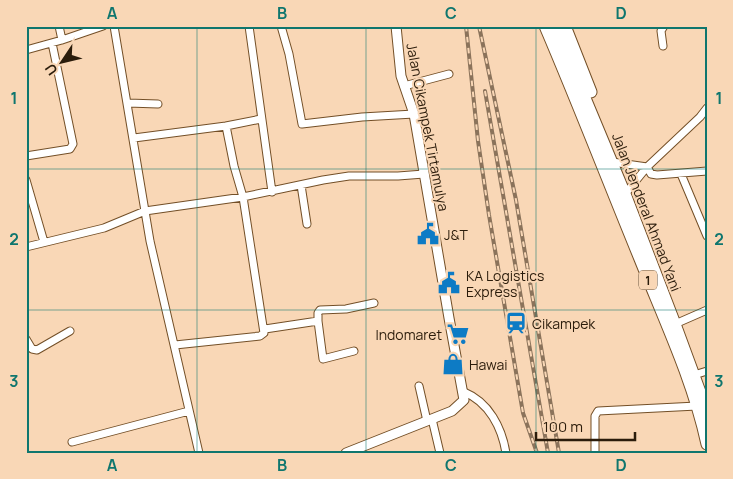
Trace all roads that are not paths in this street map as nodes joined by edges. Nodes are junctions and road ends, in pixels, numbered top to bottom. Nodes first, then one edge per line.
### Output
1 (58, 26) edge
2 (102, 26) edge
3 (114, 26) edge
4 (248, 26) edge
5 (281, 26) edge
6 (396, 26) edge
7 (538, 26) edge
8 (545, 26) edge
9 (555, 26) edge
10 (565, 26) edge
11 (664, 26) edge
12 (62, 40) junction
13 (52, 43) junction
14 (663, 46) dead end
15 (26, 50) edge
16 (449, 74) dead end
17 (404, 86) junction
18 (128, 103) junction
19 (158, 104) dead end
20 (707, 108) edge
21 (414, 114) junction
22 (261, 119) junction
23 (226, 126) junction
24 (134, 138) junction
25 (606, 148) junction
26 (26, 156) edge
27 (612, 162) junction
28 (647, 167) junction
29 (707, 172) edge
30 (424, 174) junction
31 (605, 174) junction
32 (682, 174) junction
33 (26, 180) edge
34 (301, 185) junction
35 (272, 192) junction
36 (625, 194) junction
37 (243, 197) junction
38 (145, 211) junction
39 (307, 224) dead end
40 (707, 236) edge
41 (44, 242) junction
42 (26, 247) edge
43 (374, 303) dead end
44 (707, 310) edge
45 (318, 321) junction
46 (675, 324) junction
47 (264, 329) junction
48 (70, 331) dead end
49 (26, 339) edge
50 (175, 345) junction
51 (354, 351) dead end
52 (707, 371) edge
53 (694, 375) junction
54 (419, 386) dead end
55 (464, 392) junction
56 (702, 408) edge
57 (189, 411) junction
58 (429, 420) junction
59 (72, 442) dead end
60 (707, 444) edge
61 (199, 453) edge
62 (346, 453) edge
63 (440, 453) edge
64 (506, 453) edge
65 (596, 453) edge

1 - 12 street
2 - 12 street
3 - 18 street
4 - 22 street
5 - 21 street
6 - 17 street, Jalan Cikampek Tirtamulya
7 - 31 highway
8 - 31 highway, Jalan Jenderal Ahmad Yani / 1
9 - 25 highway, Jalan Jenderal Ahmad Yani / 1
10 - 25 highway
11 - 14 street
12 - 13 street
13 - 15 street
13 - 26 street
16 - 17 street
17 - 21 street, Jalan Cikampek Tirtamulya
18 - 19 street
18 - 24 street
20 - 28 street
21 - 30 street, Jalan Cikampek Tirtamulya
22 - 23 street
22 - 35 street
23 - 24 street
23 - 37 street
24 - 38 street
25 - 27 highway, Jalan Jenderal Ahmad Yani / 1
27 - 28 street
27 - 36 highway, Jalan Jenderal Ahmad Yani / 1
28 - 32 street
28 - 36 street
29 - 32 street
30 - 34 street
30 - 55 street, Jalan Cikampek Tirtamulya
31 - 56 highway, Jalan Jenderal Ahmad Yani / 1
32 - 40 street
33 - 41 street
34 - 35 street
34 - 39 street
35 - 37 street
36 - 46 highway, Jalan Jenderal Ahmad Yani / 1
37 - 38 street
37 - 47 street
38 - 41 street
38 - 50 street
41 - 42 street
43 - 45 street
44 - 46 street
45 - 47 street
45 - 51 street
46 - 53 highway, Jalan Jenderal Ahmad Yani / 1
47 - 50 street
48 - 49 street
50 - 57 street
52 - 53 street
53 - 56 highway, Jalan Jenderal Ahmad Yani / 1
54 - 58 street
55 - 58 street
55 - 64 street
56 - 60 highway, Jalan Jenderal Ahmad Yani / 1
56 - 65 street
57 - 59 street
57 - 61 street
58 - 62 street
58 - 63 street

